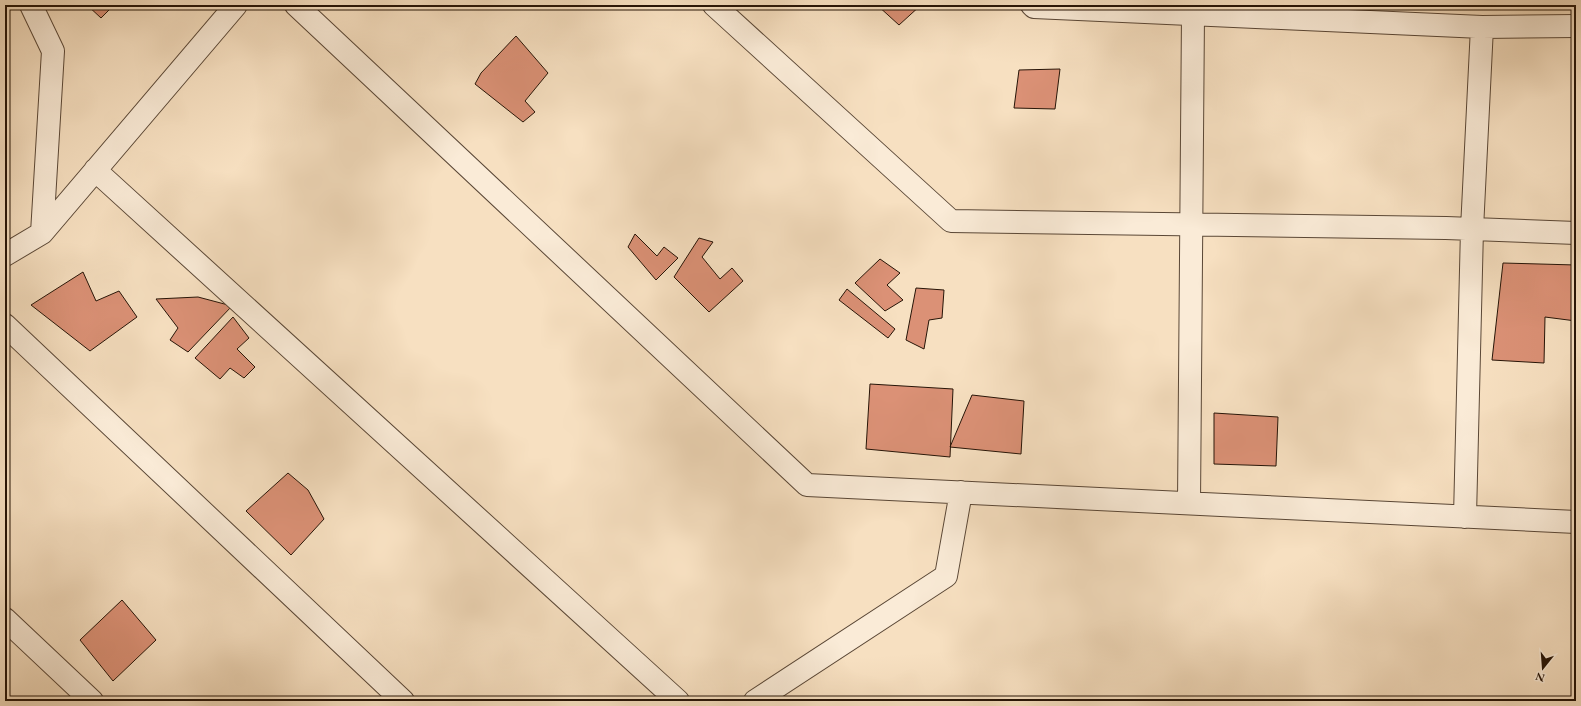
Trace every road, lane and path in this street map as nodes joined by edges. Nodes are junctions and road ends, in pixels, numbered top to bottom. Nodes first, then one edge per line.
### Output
1 (31, 5) edge
2 (236, 5) edge
3 (296, 5) edge
4 (714, 5) edge
5 (1032, 5) edge
6 (1193, 14) junction
7 (1482, 26) junction
8 (1576, 26) edge
9 (96, 170) junction
10 (1191, 225) junction
11 (1472, 229) junction
12 (42, 233) junction
13 (1576, 233) edge
14 (5, 255) edge
15 (5, 325) edge
16 (961, 492) junction
17 (1189, 503) junction
18 (1465, 517) junction
19 (1576, 522) edge
20 (5, 619) edge
21 (92, 701) edge
22 (403, 701) edge
23 (678, 701) edge
24 (756, 701) edge

1 - 12 street
2 - 9 street
3 - 16 street
4 - 10 street
5 - 6 street
6 - 7 street
6 - 10 street
7 - 8 street
7 - 11 street
9 - 12 street
9 - 23 street
10 - 11 street
10 - 17 street
11 - 13 street
11 - 18 street
12 - 14 street
15 - 22 street
16 - 17 street
16 - 24 street
17 - 18 street
18 - 19 street
20 - 21 street

